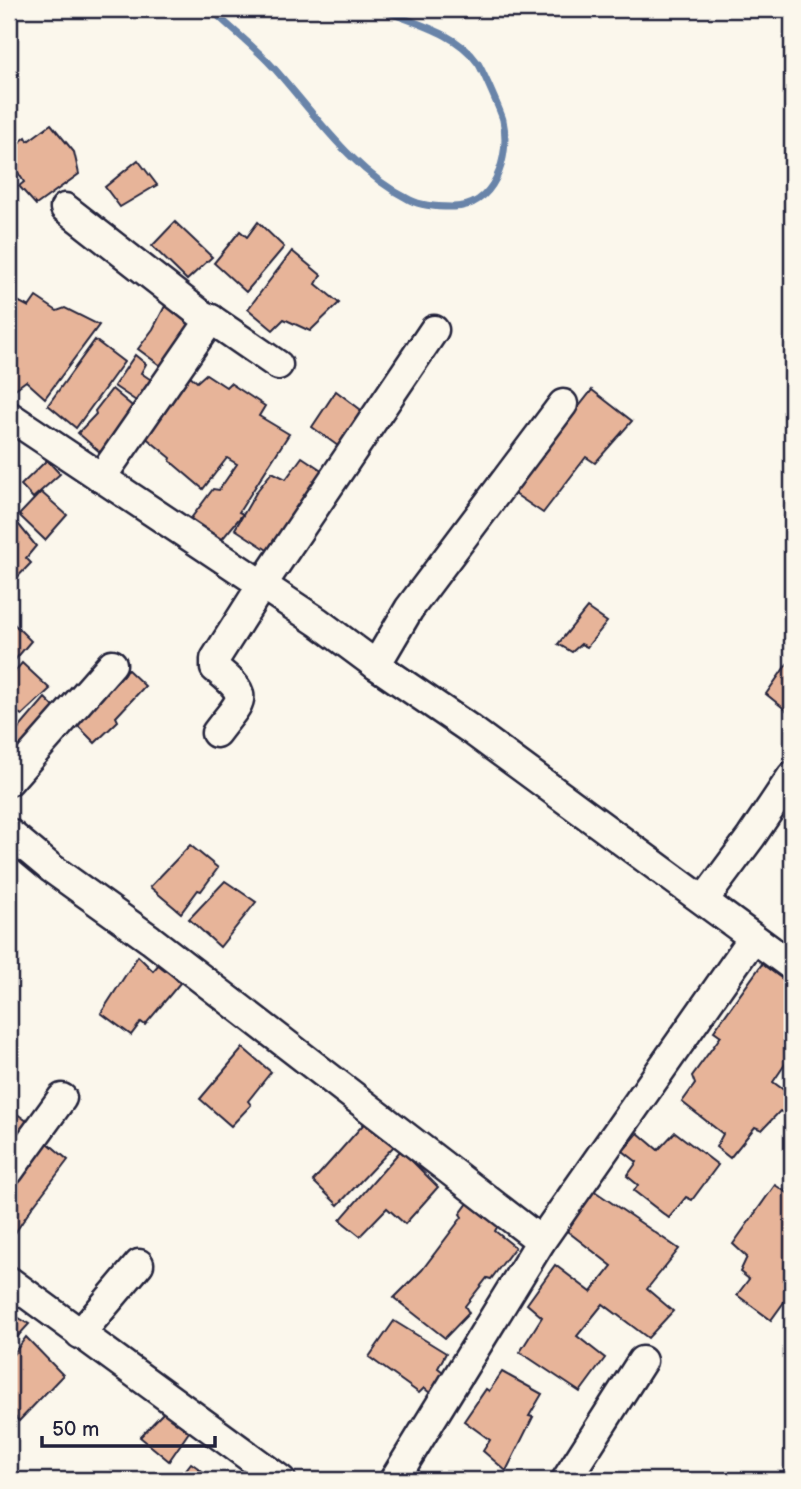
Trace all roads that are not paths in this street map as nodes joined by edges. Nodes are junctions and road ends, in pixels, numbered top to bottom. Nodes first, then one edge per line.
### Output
1 (65, 208) dead end
2 (211, 319) junction
3 (434, 330) dead end
4 (278, 365) dead end
5 (564, 404) dead end
6 (9, 416) edge
7 (101, 478) junction
8 (262, 585) junction
9 (111, 664) dead end
10 (376, 665) junction
11 (216, 733) dead end
12 (792, 776) edge
13 (9, 781) edge
14 (9, 832) edge
15 (704, 900) junction
16 (753, 938) junction
17 (792, 967) edge
18 (62, 1098) dead end
19 (9, 1171) edge
20 (541, 1241) junction
21 (139, 1264) dead end
22 (9, 1281) edge
23 (80, 1334) junction
24 (642, 1361) dead end
25 (281, 1480) edge
26 (394, 1480) edge
27 (566, 1480) edge

1 - 2 street
2 - 4 street
2 - 7 street
3 - 8 street
5 - 10 street
6 - 7 street
7 - 8 street
8 - 10 street
8 - 11 street
9 - 13 street
10 - 15 street
12 - 15 street
14 - 20 street
15 - 16 street
16 - 17 street
16 - 20 street
18 - 19 street
20 - 26 street
21 - 23 street
22 - 23 street
23 - 25 street
24 - 27 street

